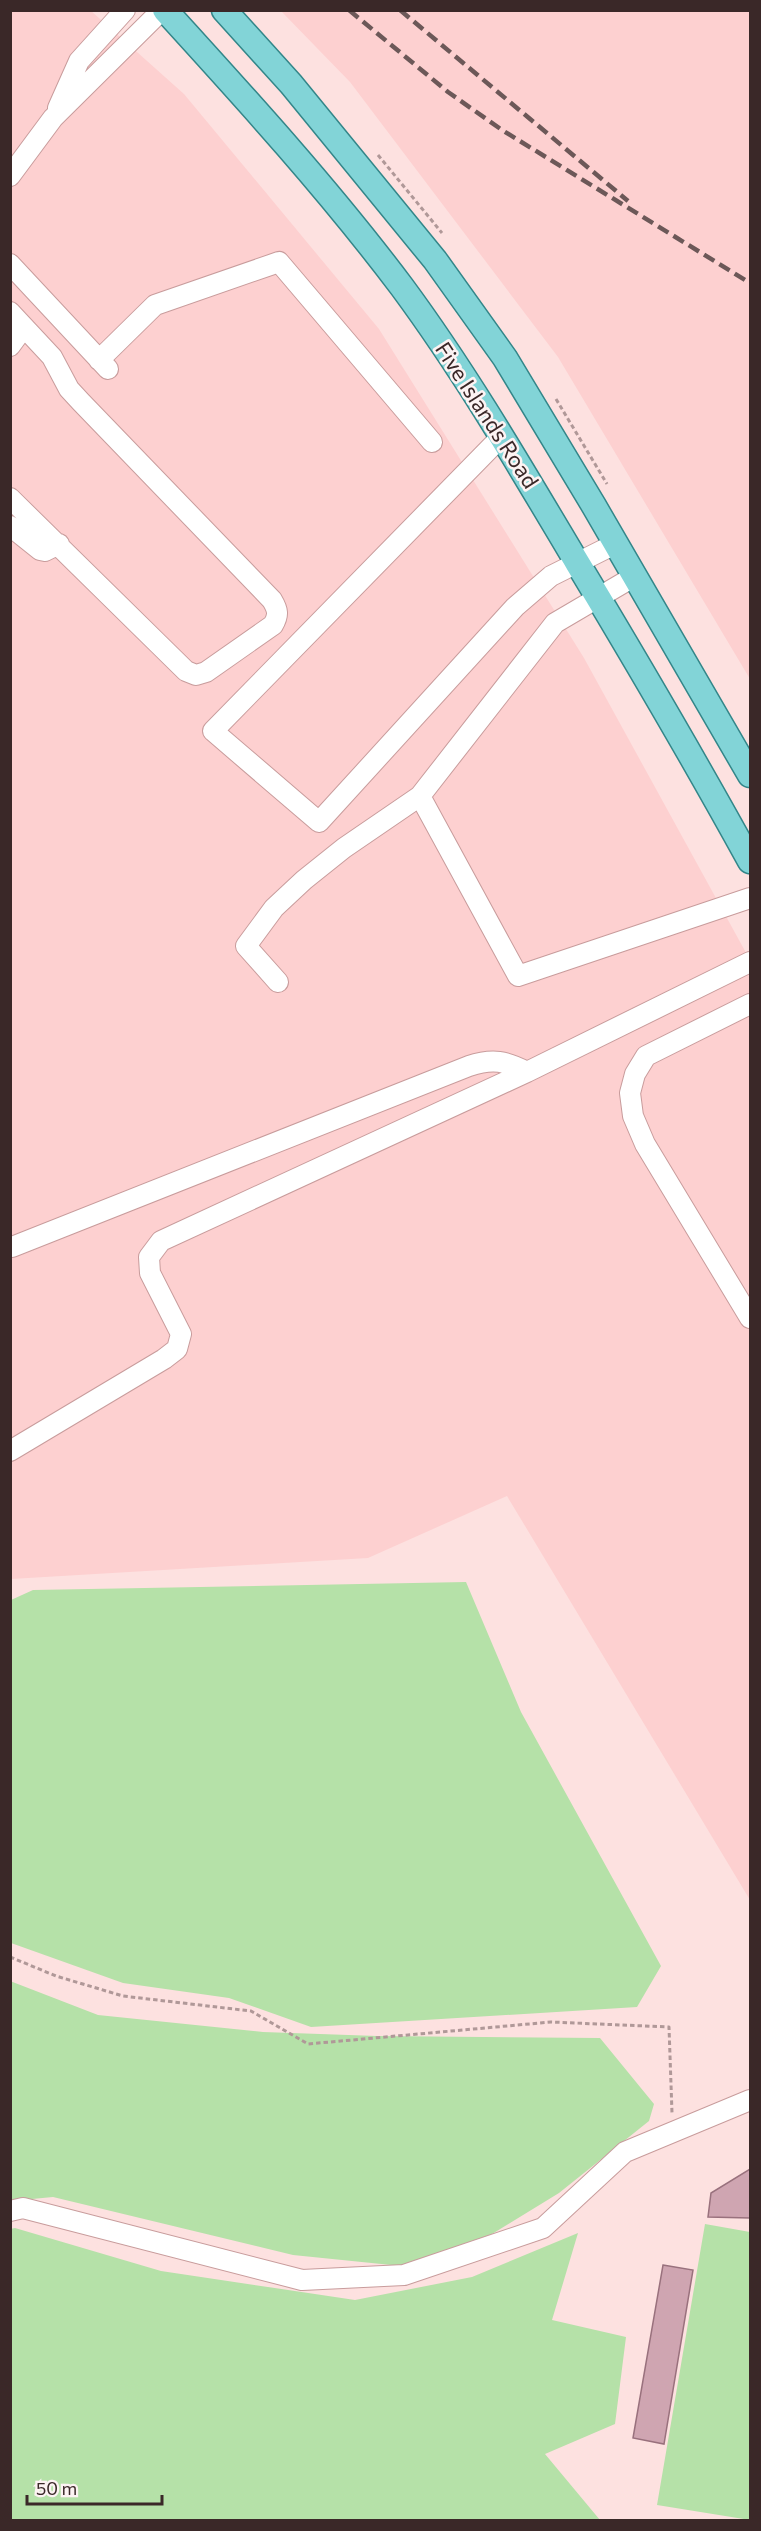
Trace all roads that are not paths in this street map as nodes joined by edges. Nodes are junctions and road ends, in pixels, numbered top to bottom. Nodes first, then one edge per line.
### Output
1 (125, 10) edge
2 (163, 10) edge
3 (224, 10) edge
4 (53, 118) junction
5 (12, 170) edge
6 (10, 264) edge
7 (10, 312) edge
8 (24, 327) junction
9 (75, 333) junction
10 (10, 346) edge
11 (52, 357) junction
12 (501, 437) junction
13 (432, 442) dead end
14 (10, 498) edge
15 (10, 526) edge
16 (59, 544) junction
17 (615, 544) junction
18 (578, 563) junction
19 (635, 576) junction
20 (598, 597) junction
21 (750, 775) edge
22 (420, 796) junction
23 (750, 861) edge
24 (750, 898) edge
25 (750, 962) edge
26 (278, 981) dead end
27 (750, 1004) edge
28 (527, 1072) junction
29 (12, 1247) dead end
30 (750, 1318) edge
31 (10, 1450) edge
32 (750, 2100) edge
33 (10, 2211) edge

1 - 4 street
2 - 4 street
2 - 12 main road, Five Islands Road
3 - 17 main road, Five Islands Road
4 - 5 street
6 - 9 street
7 - 8 street
8 - 10 street
8 - 11 street
9 - 11 street
9 - 13 street
11 - 16 street
12 - 18 main road, Five Islands Road
12 - 18 street
14 - 16 street
15 - 16 street
17 - 18 street
17 - 19 main road, Five Islands Road
18 - 20 main road, Five Islands Road
19 - 20 street
19 - 21 main road, Five Islands Road
20 - 22 street
20 - 23 main road, Five Islands Road
22 - 24 street
22 - 26 street
25 - 28 street
27 - 30 street
28 - 29 street
28 - 31 street
32 - 33 street

